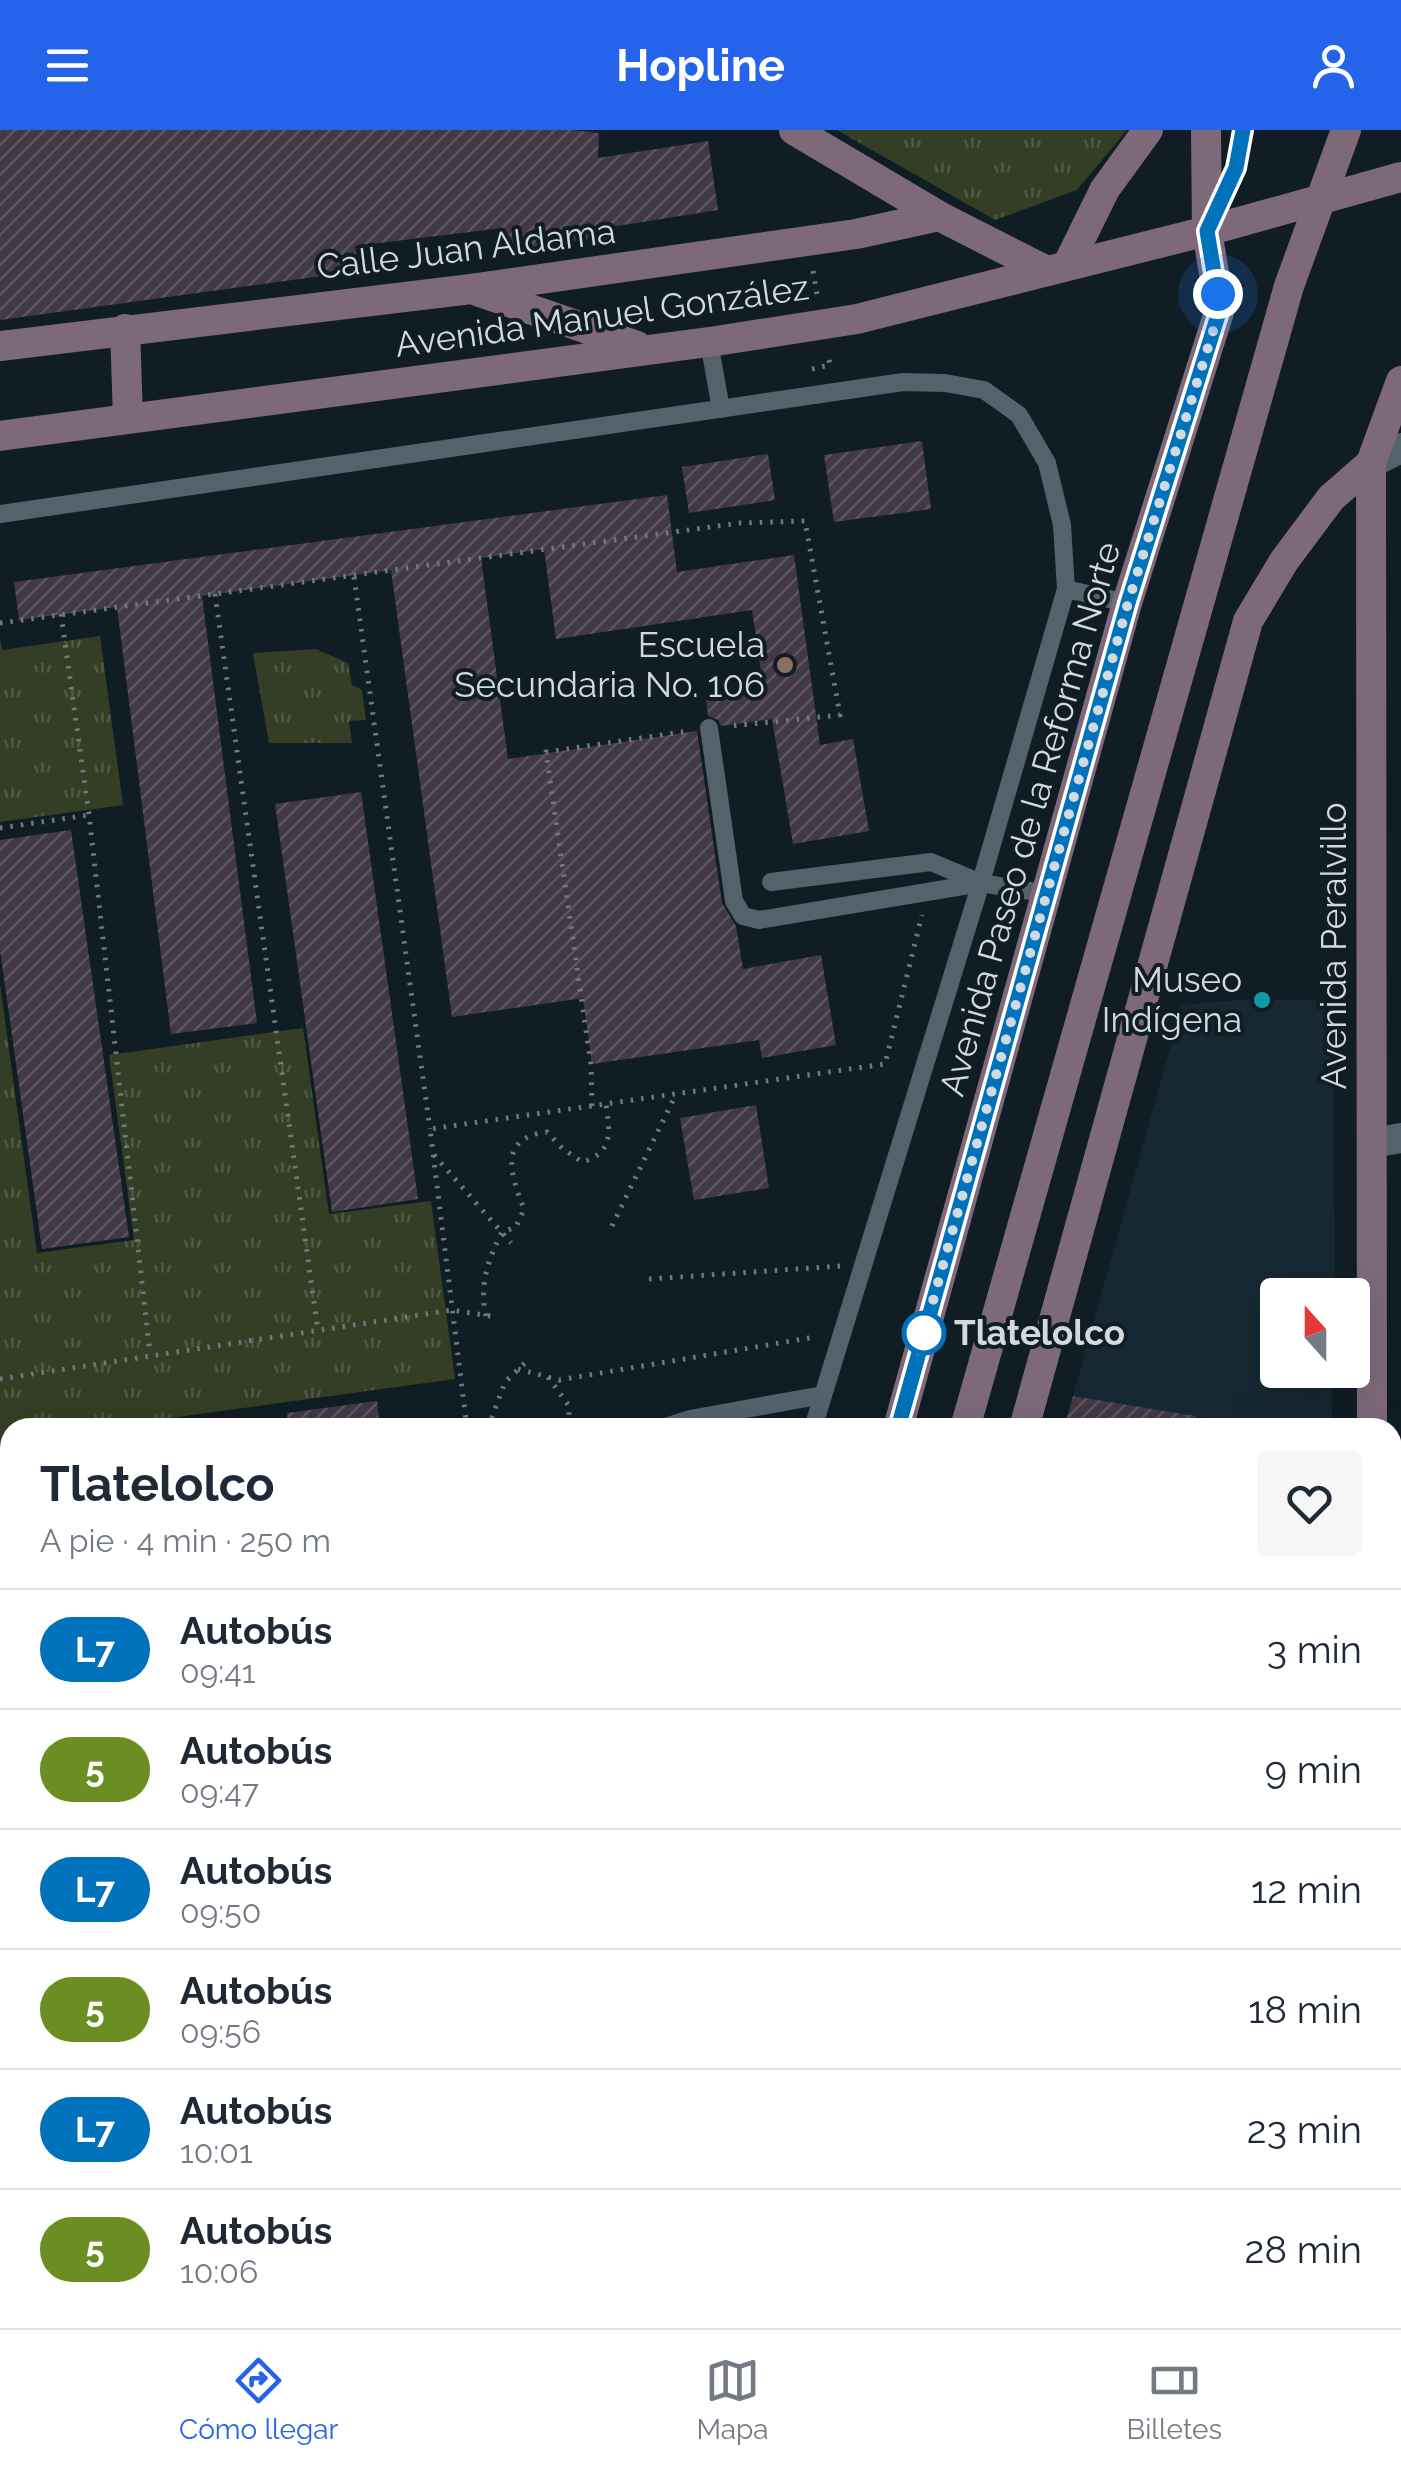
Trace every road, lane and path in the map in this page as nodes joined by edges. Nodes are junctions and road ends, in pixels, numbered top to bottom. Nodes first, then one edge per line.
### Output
1 (794, 130) edge
2 (1148, 130) edge
3 (1206, 130) edge
4 (1242, 130) edge
5 (1346, 130) edge
6 (1401, 177) edge
7 (1320, 200) junction
8 (940, 216) junction
9 (1207, 231) junction
10 (1057, 267) junction
11 (813, 269) dead end
12 (471, 288) junction
13 (820, 307) dead end
14 (125, 329) junction
15 (708, 342) junction
16 (0, 346) edge
17 (826, 346) dead end
18 (644, 349) junction
19 (830, 365) dead end
20 (1401, 381) edge
21 (721, 409) junction
22 (128, 418) junction
23 (0, 436) edge
24 (1401, 448) edge
25 (1371, 464) junction
26 (1401, 473) edge
27 (0, 514) edge
28 (354, 575) junction
29 (1066, 589) junction
30 (216, 594) junction
31 (1128, 603) junction
32 (61, 614) junction
33 (0, 622) edge
34 (709, 728) junction
35 (89, 815) junction
36 (0, 828) edge
37 (771, 882) dead end
38 (980, 883) junction
39 (928, 893) junction
40 (1048, 894) junction
41 (676, 1094) junction
42 (606, 1104) junction
43 (592, 1106) junction
44 (430, 1128) junction
45 (1386, 1140) edge
46 (432, 1152) junction
47 (612, 1226) dead end
48 (502, 1232) junction
49 (512, 1243) dead end
50 (864, 1264) junction
51 (649, 1280) dead end
52 (452, 1310) junction
53 (486, 1316) junction
54 (496, 1318) dead end
55 (318, 1330) junction
56 (842, 1333) junction
57 (150, 1354) junction
58 (529, 1359) dead end
59 (518, 1370) junction
60 (548, 1377) junction
61 (0, 1379) edge
62 (823, 1395) junction
63 (467, 1418) edge
64 (492, 1418) edge
65 (569, 1418) edge
66 (714, 1418) edge
67 (817, 1418) edge
68 (901, 1418) edge
69 (969, 1418) edge
70 (1027, 1418) edge
71 (1372, 1418) edge

1 - 8 main road
2 - 10 main road
3 - 9 main road, Avenida Paseo de la Reforma Norte
4 - 9 lane
5 - 7 main road
6 - 7 main road, Avenida Manuel González
7 - 9 main road, Avenida Manuel González
7 - 69 main road
8 - 10 main road
8 - 12 main road, Calle Juan Aldama
9 - 10 main road, Avenida Manuel González
9 - 31 main road, Avenida Paseo de la Reforma Norte
10 - 15 main road, Avenida Manuel González
11 - 13 path
12 - 14 main road, Calle Juan Aldama
12 - 18 main road
14 - 16 main road, Calle Juan Aldama
14 - 22 main road
15 - 18 main road, Avenida Manuel González
15 - 21 lane
17 - 19 path
18 - 22 main road, Avenida Manuel González
20 - 25 main road
21 - 27 lane
21 - 29 lane
22 - 23 main road, Avenida Manuel González
24 - 25 street
25 - 26 street
25 - 45 main road, Avenida Peralvillo
25 - 70 main road
28 - 30 path
28 - 34 path
28 - 44 path
29 - 31 lane
29 - 38 lane
30 - 32 path
30 - 55 path
31 - 40 main road, Avenida Paseo de la Reforma Norte
32 - 33 path
32 - 35 path
34 - 39 lane
34 - 43 path
35 - 36 path
35 - 57 path
37 - 38 lane
38 - 39 lane
38 - 40 lane
38 - 50 lane
39 - 41 path
40 - 68 main road, Avenida Paseo de la Reforma Norte
41 - 42 path
41 - 47 path
42 - 43 path
42 - 48 path
43 - 44 path
44 - 46 path
45 - 71 main road, Avenida Peralvillo
46 - 48 path
46 - 52 path
48 - 49 path
48 - 53 path
50 - 51 path
50 - 56 lane
52 - 53 path
52 - 55 path
52 - 63 path
53 - 54 path
55 - 57 path
56 - 60 path
56 - 62 lane
57 - 61 path
58 - 59 path
59 - 60 path
59 - 64 path
60 - 65 path
62 - 66 lane
62 - 67 lane

